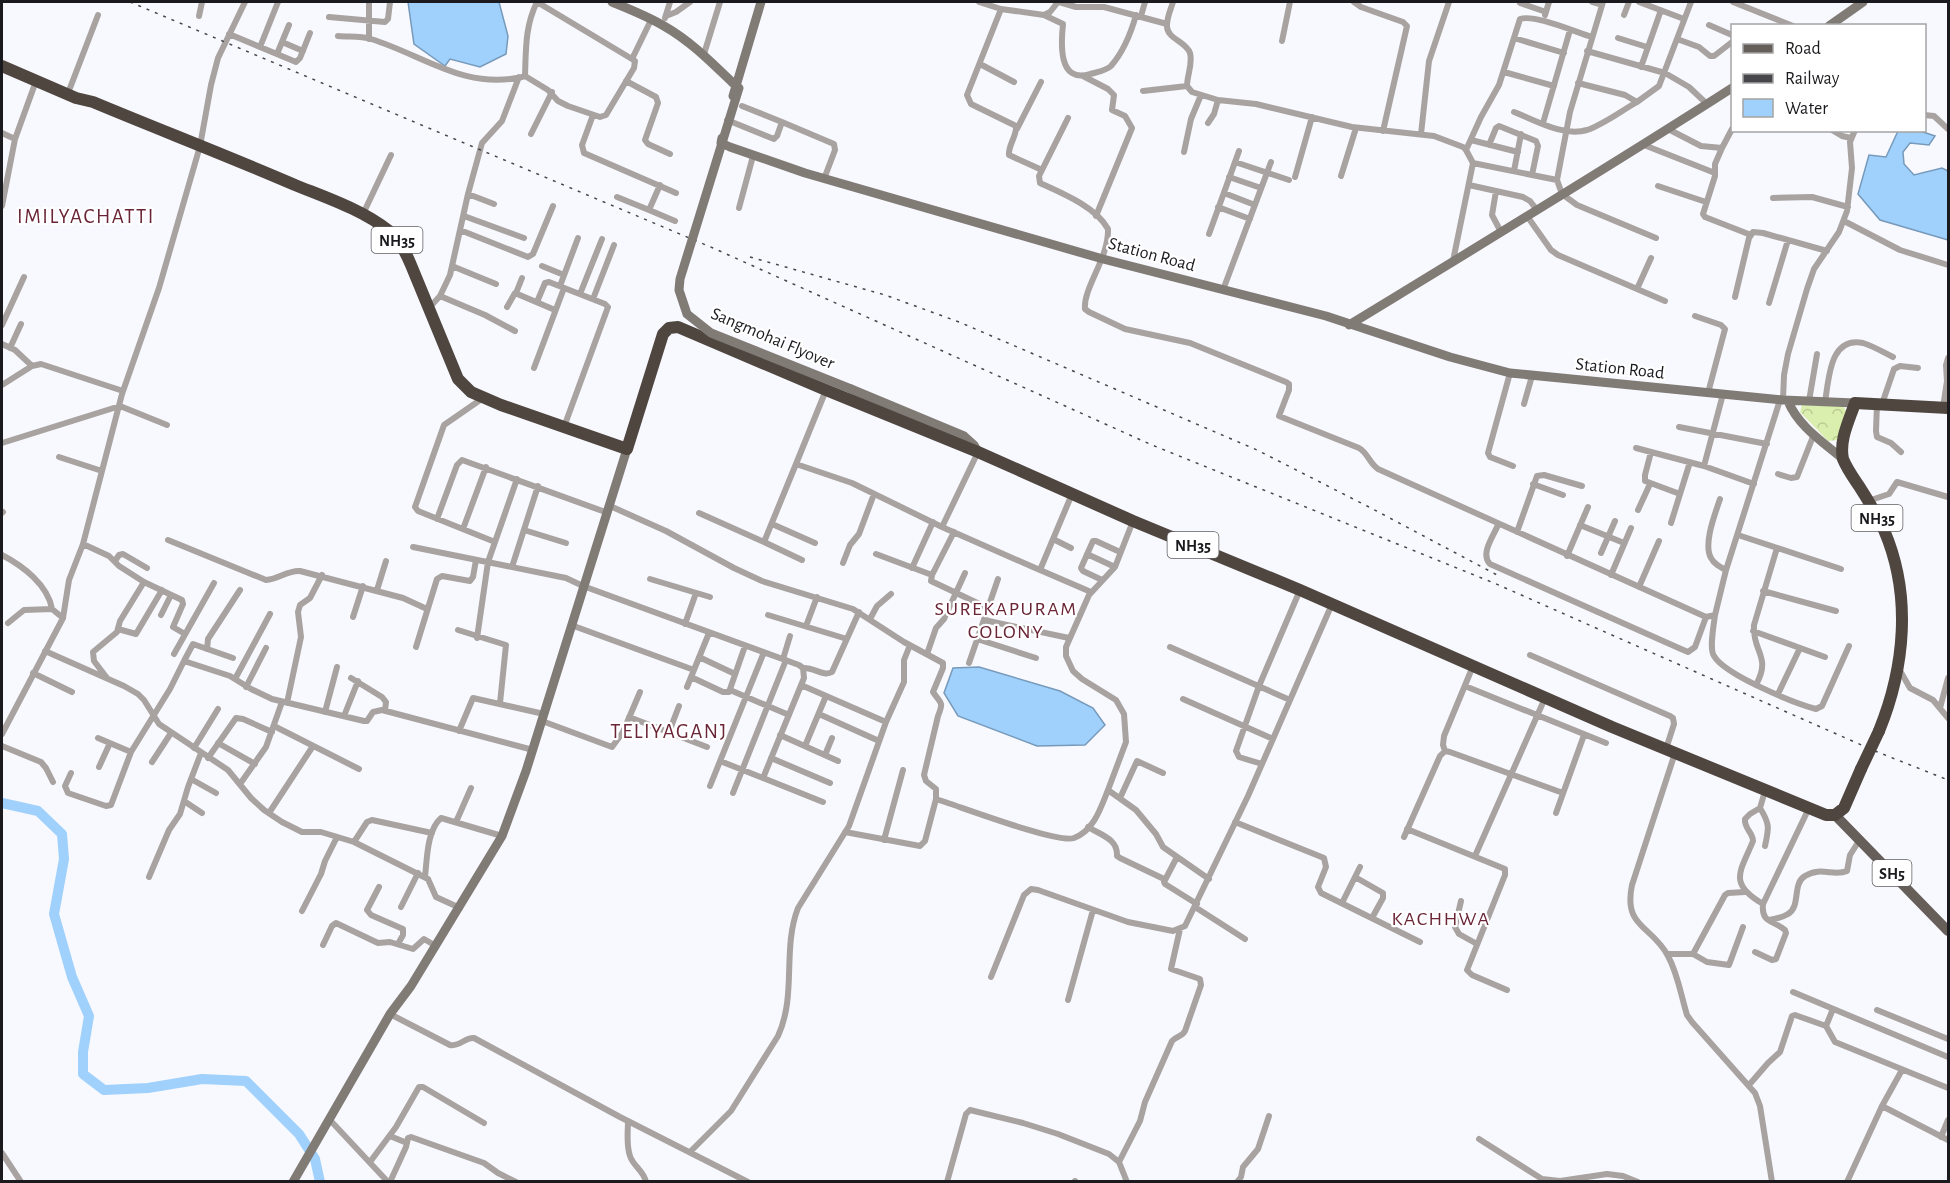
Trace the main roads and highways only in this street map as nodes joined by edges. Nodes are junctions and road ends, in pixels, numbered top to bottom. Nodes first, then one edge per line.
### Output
1 (2, 59) edge
2 (2, 66) edge
3 (93, 102) junction
4 (1946, 408) edge
5 (1835, 815) junction
6 (1948, 931) edge

1 - 3 highway, NH35
2 - 3 highway, NH35
3 - 5 highway, NH35
4 - 5 highway, NH35, bridge
5 - 6 main road, SH5

